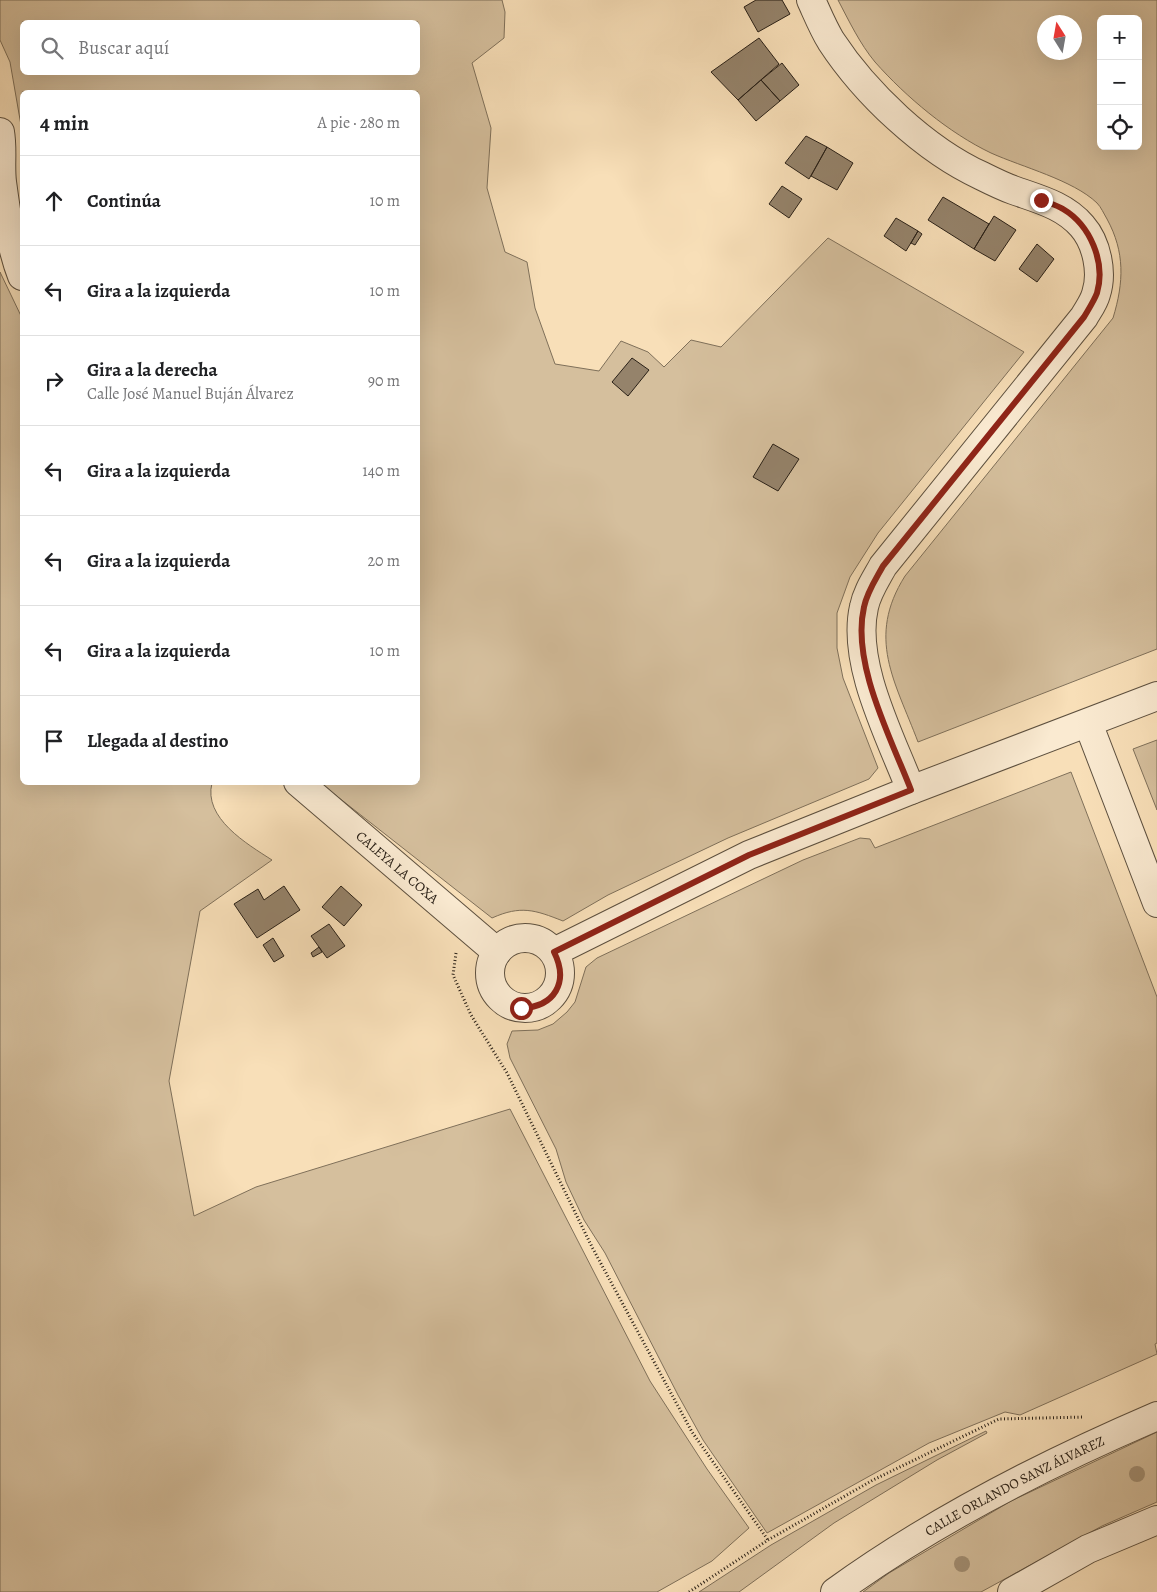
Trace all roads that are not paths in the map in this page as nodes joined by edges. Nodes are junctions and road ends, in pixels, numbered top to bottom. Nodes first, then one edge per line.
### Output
1 (811, 0) edge
2 (0, 132) edge
3 (20, 270) edge
4 (1157, 696) edge
5 (1088, 723) junction
6 (301, 785) edge
7 (911, 790) junction
8 (1157, 903) edge
9 (497, 952) junction
10 (554, 952) junction
11 (1157, 1416) edge
12 (1157, 1520) edge
13 (1021, 1588) edge
14 (835, 1592) edge

1 - 7 street
2 - 3 street
4 - 5 street
5 - 7 street
5 - 8 street
6 - 9 street, CALEYA LA COXA
7 - 10 street
9 - 10 street
9 - 10 street
11 - 14 street, CALLE ORLANDO SANZ ÁLVAREZ
12 - 13 street

